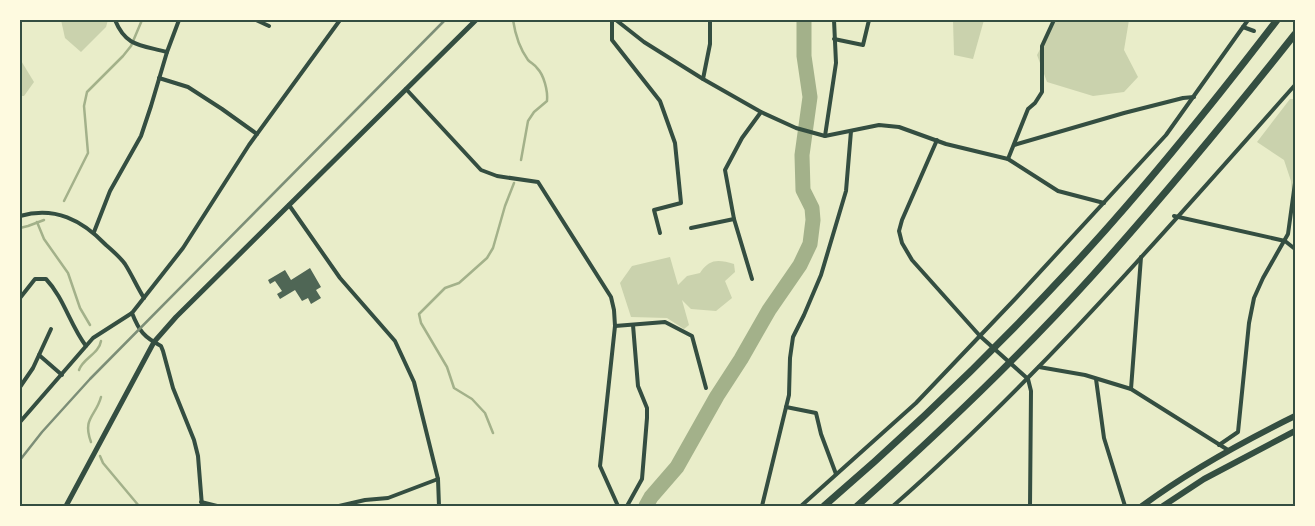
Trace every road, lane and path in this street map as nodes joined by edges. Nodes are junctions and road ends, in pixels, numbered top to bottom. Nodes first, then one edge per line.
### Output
1 (115, 20) edge
2 (179, 20) edge
3 (256, 20) edge
4 (340, 20) edge
5 (476, 20) edge
6 (614, 20) edge
7 (710, 20) edge
8 (834, 20) edge
9 (869, 20) edge
10 (1054, 20) edge
11 (1248, 20) edge
12 (1277, 20) edge
13 (269, 26) dead end
14 (1243, 27) junction
15 (1254, 31) dead end
16 (1295, 34) edge
17 (834, 39) junction
18 (167, 52) junction
19 (159, 78) junction
20 (703, 79) junction
21 (1295, 85) edge
22 (406, 89) junction
23 (1194, 97) junction
24 (761, 112) junction
25 (851, 131) junction
26 (257, 134) junction
27 (825, 136) junction
28 (937, 140) junction
29 (1014, 145) junction
30 (1008, 159) junction
31 (1295, 183) edge
32 (1104, 203) junction
33 (290, 205) junction
34 (20, 216) edge
35 (1176, 216) junction
36 (734, 220) junction
37 (690, 228) dead end
38 (94, 232) junction
39 (660, 233) dead end
40 (1285, 241) junction
41 (1295, 249) edge
42 (1141, 257) junction
43 (752, 279) dead end
44 (20, 298) edge
45 (144, 298) junction
46 (132, 312) junction
47 (633, 325) junction
48 (615, 326) junction
49 (50, 329) dead end
50 (980, 336) junction
51 (154, 342) junction
52 (86, 346) junction
53 (39, 355) junction
54 (1039, 367) junction
55 (62, 375) junction
56 (1028, 379) junction
57 (1096, 379) junction
58 (20, 387) edge
59 (706, 388) dead end
60 (1131, 389) junction
61 (786, 407) junction
62 (1295, 416) edge
63 (20, 422) edge
64 (1295, 432) edge
65 (1219, 445) junction
66 (1228, 450) junction
67 (836, 474) junction
68 (438, 478) junction
69 (202, 504) edge
70 (66, 506) edge
71 (217, 506) edge
72 (339, 506) edge
73 (438, 506) edge
74 (618, 506) edge
75 (627, 506) edge
76 (762, 506) edge
77 (801, 506) edge
78 (824, 506) edge
79 (857, 506) edge
80 (893, 506) edge
81 (1030, 506) edge
82 (1125, 506) edge
83 (1142, 506) edge
84 (1163, 506) edge

1 - 18 street
2 - 18 street
3 - 13 street
4 - 26 street
5 - 22 main road
6 - 20 street
6 - 39 street
7 - 20 street
8 - 17 street
9 - 17 street
10 - 29 street
11 - 14 street
12 - 78 highway
14 - 15 street
14 - 23 street
16 - 79 highway
17 - 27 street
18 - 19 street
19 - 26 street
19 - 38 street
20 - 24 street
21 - 35 street
22 - 33 main road
22 - 48 street
23 - 29 street
23 - 32 street
24 - 27 street
24 - 36 street
25 - 27 street
25 - 28 street
25 - 61 street
26 - 45 street
28 - 30 street
28 - 50 street
29 - 30 street
30 - 32 street
31 - 40 street
32 - 50 street
33 - 51 main road
33 - 68 street
34 - 38 street
35 - 40 street
35 - 42 street
36 - 37 street
36 - 43 street
38 - 45 street
40 - 41 street
40 - 65 street
42 - 54 street
42 - 60 street
44 - 52 street
45 - 46 street
46 - 51 street
46 - 52 street
47 - 48 street
47 - 59 street
47 - 75 street
48 - 74 street
49 - 53 street
50 - 56 street
50 - 67 street
51 - 69 street
51 - 70 main road
52 - 55 street
53 - 55 street
53 - 58 street
54 - 56 street
54 - 57 street
55 - 63 street
56 - 80 street
56 - 81 street
57 - 60 street
57 - 82 street
60 - 65 street
61 - 67 street
61 - 76 street
62 - 66 highway
64 - 84 highway
65 - 66 street
66 - 83 highway
67 - 77 street
68 - 72 street
68 - 73 street
69 - 71 street

